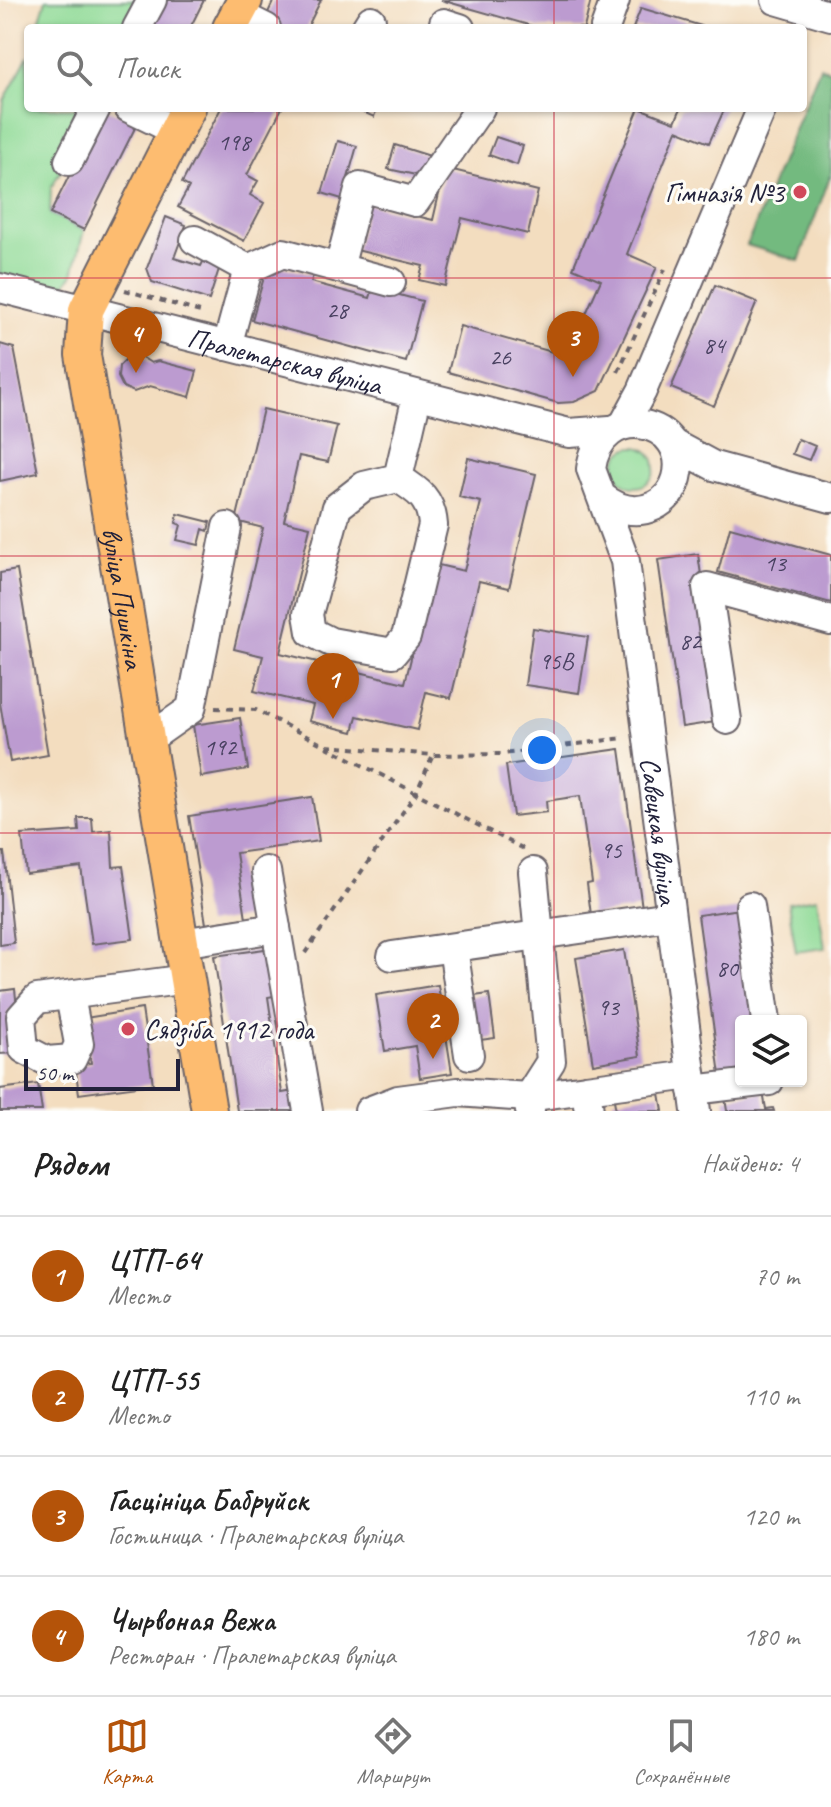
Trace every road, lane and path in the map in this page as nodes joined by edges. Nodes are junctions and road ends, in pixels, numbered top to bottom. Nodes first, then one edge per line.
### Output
1 (152, 0) edge
2 (615, 0) edge
3 (776, 0) edge
4 (802, 12) edge
5 (831, 16) edge
6 (139, 24) edge
7 (606, 24) edge
8 (94, 112) edge
9 (147, 112) edge
10 (477, 112) edge
11 (760, 112) edge
12 (182, 120) edge
13 (69, 161) dead end
14 (195, 240) dead end
15 (339, 268) junction
16 (248, 269) junction
17 (391, 282) dead end
18 (0, 288) edge
19 (86, 310) junction
20 (227, 346) junction
21 (642, 391) junction
22 (417, 396) junction
23 (617, 427) junction
24 (569, 433) junction
25 (668, 439) junction
26 (714, 466) junction
27 (591, 469) junction
28 (398, 478) junction
29 (666, 495) junction
30 (602, 497) junction
31 (831, 498) edge
32 (227, 527) dead end
33 (623, 553) junction
34 (831, 621) edge
35 (191, 709) junction
36 (727, 720) dead end
37 (623, 738) dead end
38 (147, 740) junction
39 (325, 746) junction
40 (433, 755) junction
41 (416, 793) junction
42 (266, 871) dead end
43 (533, 872) joint
44 (750, 906) dead end
45 (670, 916) junction
46 (276, 928) junction
47 (542, 933) junction
48 (181, 943) junction
49 (453, 948) junction
50 (305, 953) dead end
51 (392, 956) dead end
52 (187, 979) junction
53 (70, 996) dead end
54 (765, 1015) edge
55 (469, 1055) dead end
56 (735, 1086) edge
57 (693, 1092) edge
58 (588, 1100) edge
59 (529, 1104) edge
60 (209, 1111) edge
61 (308, 1111) edge
62 (369, 1111) edge

1 - 6 street
2 - 7 street
3 - 4 street
4 - 5 street
8 - 13 street
9 - 12 street
10 - 15 street
11 - 21 street
12 - 19 main road, вуліца Пушкіна
14 - 16 street
15 - 16 street
15 - 17 street
16 - 20 street
18 - 19 street, Пралетарская вуліца
19 - 20 street, Пралетарская вуліца
19 - 38 main road, вуліца Пушкіна
20 - 22 street, Пралетарская вуліца
21 - 23 street
21 - 25 street
22 - 24 street, Пралетарская вуліца
22 - 28 street
23 - 24 street, Пралетарская вуліца
23 - 25 street
23 - 27 street
24 - 27 street
25 - 26 street
25 - 29 street
26 - 29 street
26 - 31 street
27 - 30 street
28 - 28 street
29 - 30 street
29 - 33 street
30 - 33 street, Савецкая вуліца
32 - 35 street
33 - 45 street, Савецкая вуліца
34 - 36 street
35 - 38 street
35 - 39 path
37 - 40 path
38 - 48 main road, вуліца Пушкіна
39 - 40 path
39 - 41 path
40 - 41 path
41 - 43 path
41 - 50 path
42 - 46 street
43 - 47 street
44 - 54 street
45 - 47 street
45 - 57 street, Савецкая вуліца
46 - 48 street
46 - 61 street
47 - 49 street
47 - 59 street
48 - 52 main road, вуліца Пушкіна
49 - 51 street
49 - 55 street
52 - 53 street
52 - 60 main road, вуліца Пушкіна
56 - 57 street
57 - 58 street
58 - 59 street
59 - 62 street

